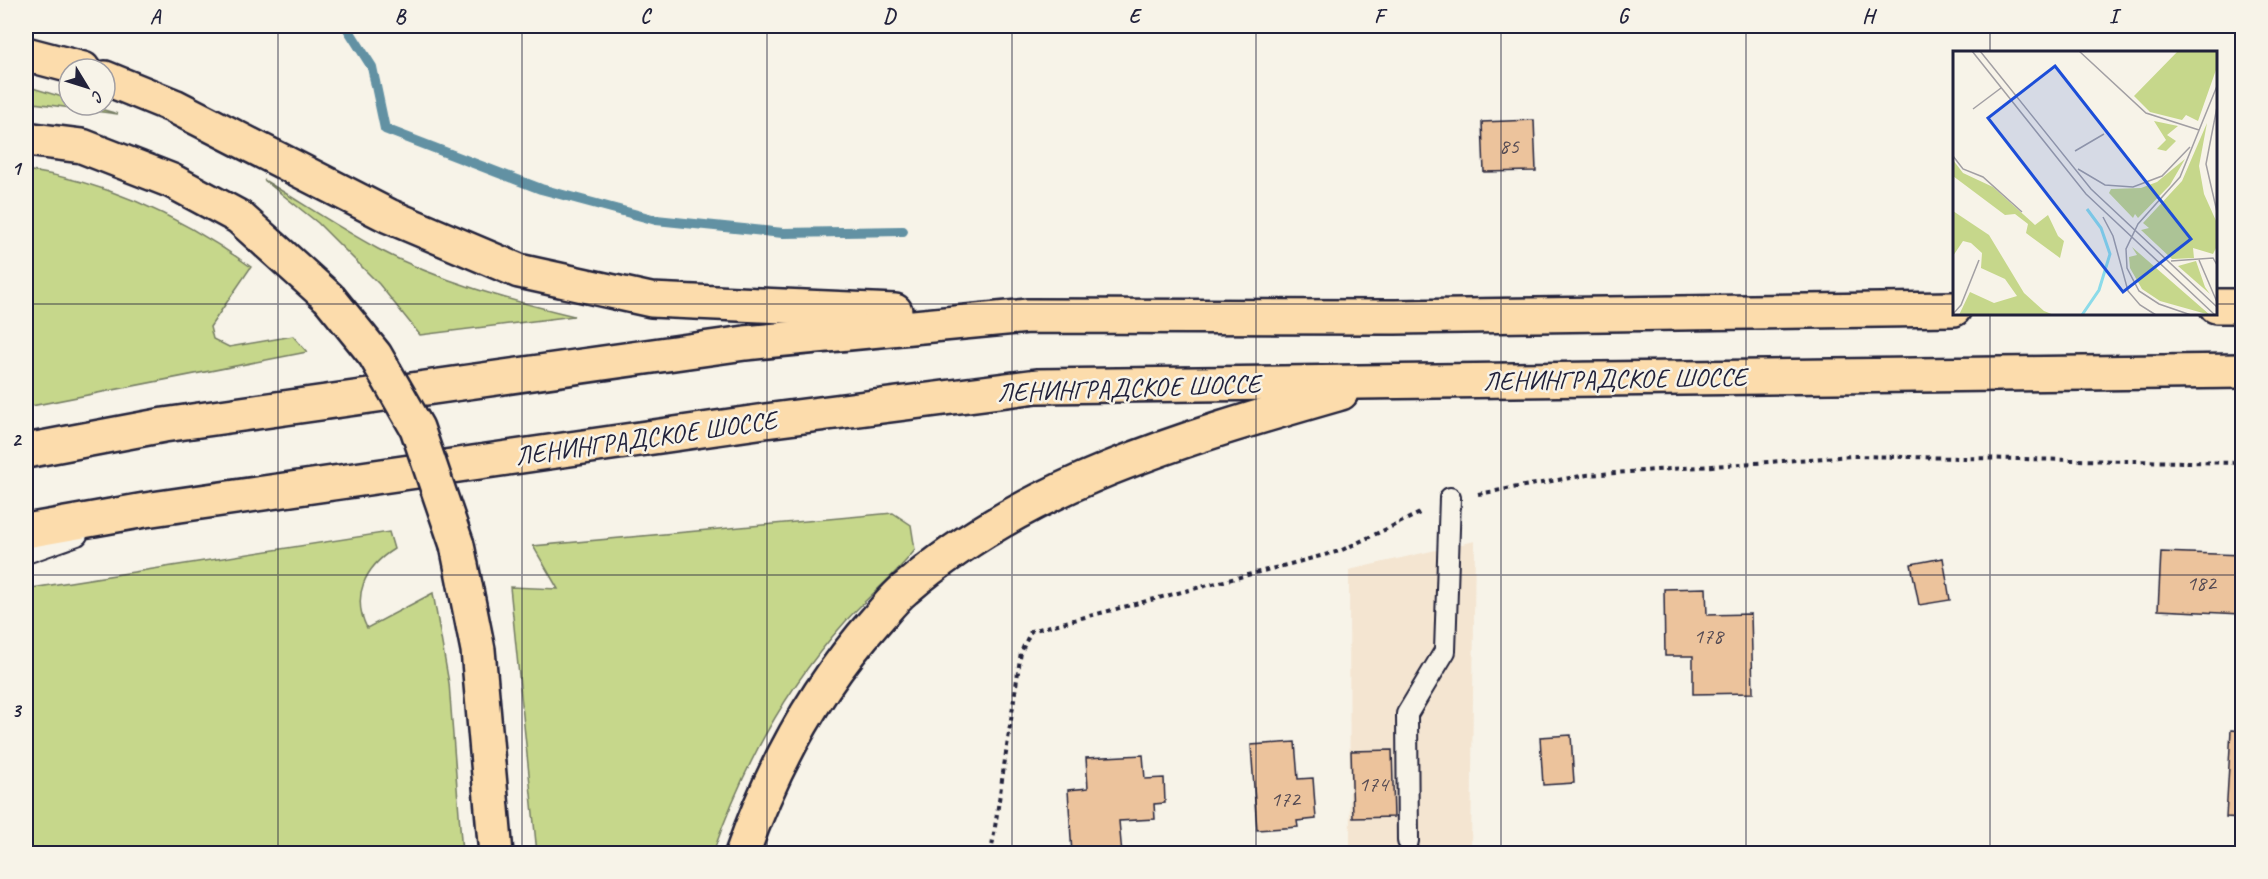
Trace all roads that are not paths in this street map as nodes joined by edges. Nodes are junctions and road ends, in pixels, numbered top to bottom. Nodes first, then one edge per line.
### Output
1 (26, 54) edge
2 (57, 62) edge
3 (117, 83) edge
4 (26, 139) edge
5 (2217, 306) edge
6 (2242, 306) edge
7 (1953, 309) edge
8 (1028, 316) junction
9 (2242, 371) edge
10 (1382, 381) junction
11 (26, 451) edge
12 (1450, 498) road end
13 (145, 510) junction
14 (26, 531) edge
15 (26, 553) edge
16 (1408, 842) dead end
17 (496, 854) edge
18 (742, 854) edge

1 - 2 highway
3 - 8 highway
4 - 17 highway, bridge
5 - 6 highway
7 - 8 highway
8 - 11 highway
9 - 10 highway, ЛЕНИНГРАДСКОЕ ШОССЕ
10 - 13 highway, ЛЕНИНГРАДСКОЕ ШОССЕ
10 - 18 highway
12 - 16 lane
13 - 14 highway, ЛЕНИНГРАДСКОЕ ШОССЕ
13 - 15 lane

